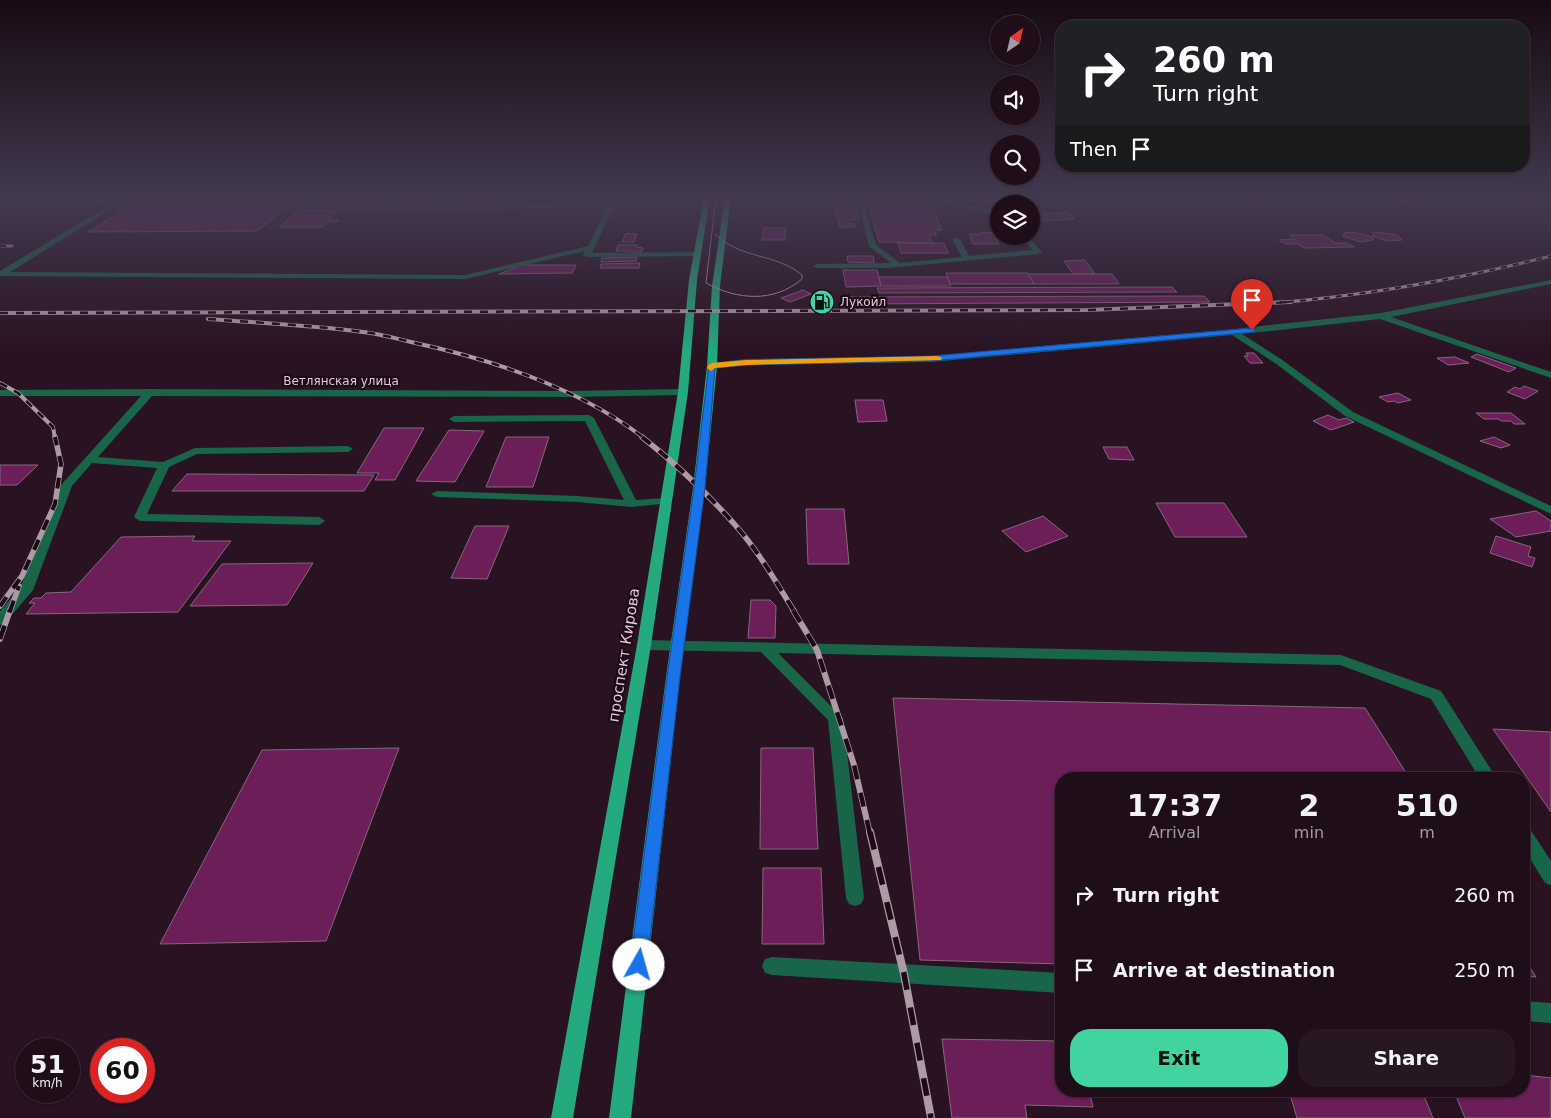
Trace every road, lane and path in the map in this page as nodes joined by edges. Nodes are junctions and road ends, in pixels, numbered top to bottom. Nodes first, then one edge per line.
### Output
1 (42, 249) edge
2 (585, 249) edge
3 (589, 249) edge
4 (698, 249) edge
5 (721, 249) edge
6 (877, 249) edge
7 (962, 249) edge
8 (1036, 249) edge
9 (697, 254) junction
10 (967, 259) junction
11 (898, 265) junction
12 (818, 266) dead end
13 (1551, 282) edge
14 (1381, 316) junction
15 (1234, 332) junction
16 (712, 366) junction
17 (1551, 375) edge
18 (150, 392) junction
19 (683, 392) junction
20 (0, 393) edge
21 (454, 418) dead end
22 (348, 449) dead end
23 (90, 460) junction
24 (164, 465) junction
25 (437, 494) dead end
26 (666, 501) junction
27 (632, 504) junction
28 (1551, 510) edge
29 (319, 521) dead end
30 (0, 620) edge
31 (644, 645) junction
32 (679, 646) junction
33 (764, 647) junction
34 (1485, 772) edge
35 (1530, 844) edge
36 (1551, 878) edge
37 (855, 898) dead end
38 (772, 966) dead end
39 (1055, 983) edge
40 (1530, 1011) edge
41 (1551, 1013) edge
42 (562, 1118) edge
43 (620, 1118) edge

1 - 2 street
3 - 9 street
4 - 9 main road, проспект Кирова
5 - 16 main road
6 - 11 street
7 - 10 street
8 - 10 street
9 - 19 main road, проспект Кирова
10 - 11 street
11 - 12 street
13 - 14 street
14 - 15 street
14 - 17 street
15 - 16 street
15 - 28 street
16 - 32 main road
18 - 19 street, Ветлянская улица
18 - 20 street, Ветлянская улица
18 - 23 street
19 - 26 main road, проспект Кирова
21 - 27 street
22 - 24 street
23 - 24 street
23 - 30 street
24 - 29 street
25 - 27 street
26 - 27 street
26 - 31 main road, проспект Кирова
31 - 32 street
31 - 42 main road, проспект Кирова
32 - 33 street
32 - 43 main road
33 - 34 street
33 - 37 street
35 - 36 street
38 - 39 street
40 - 41 street

